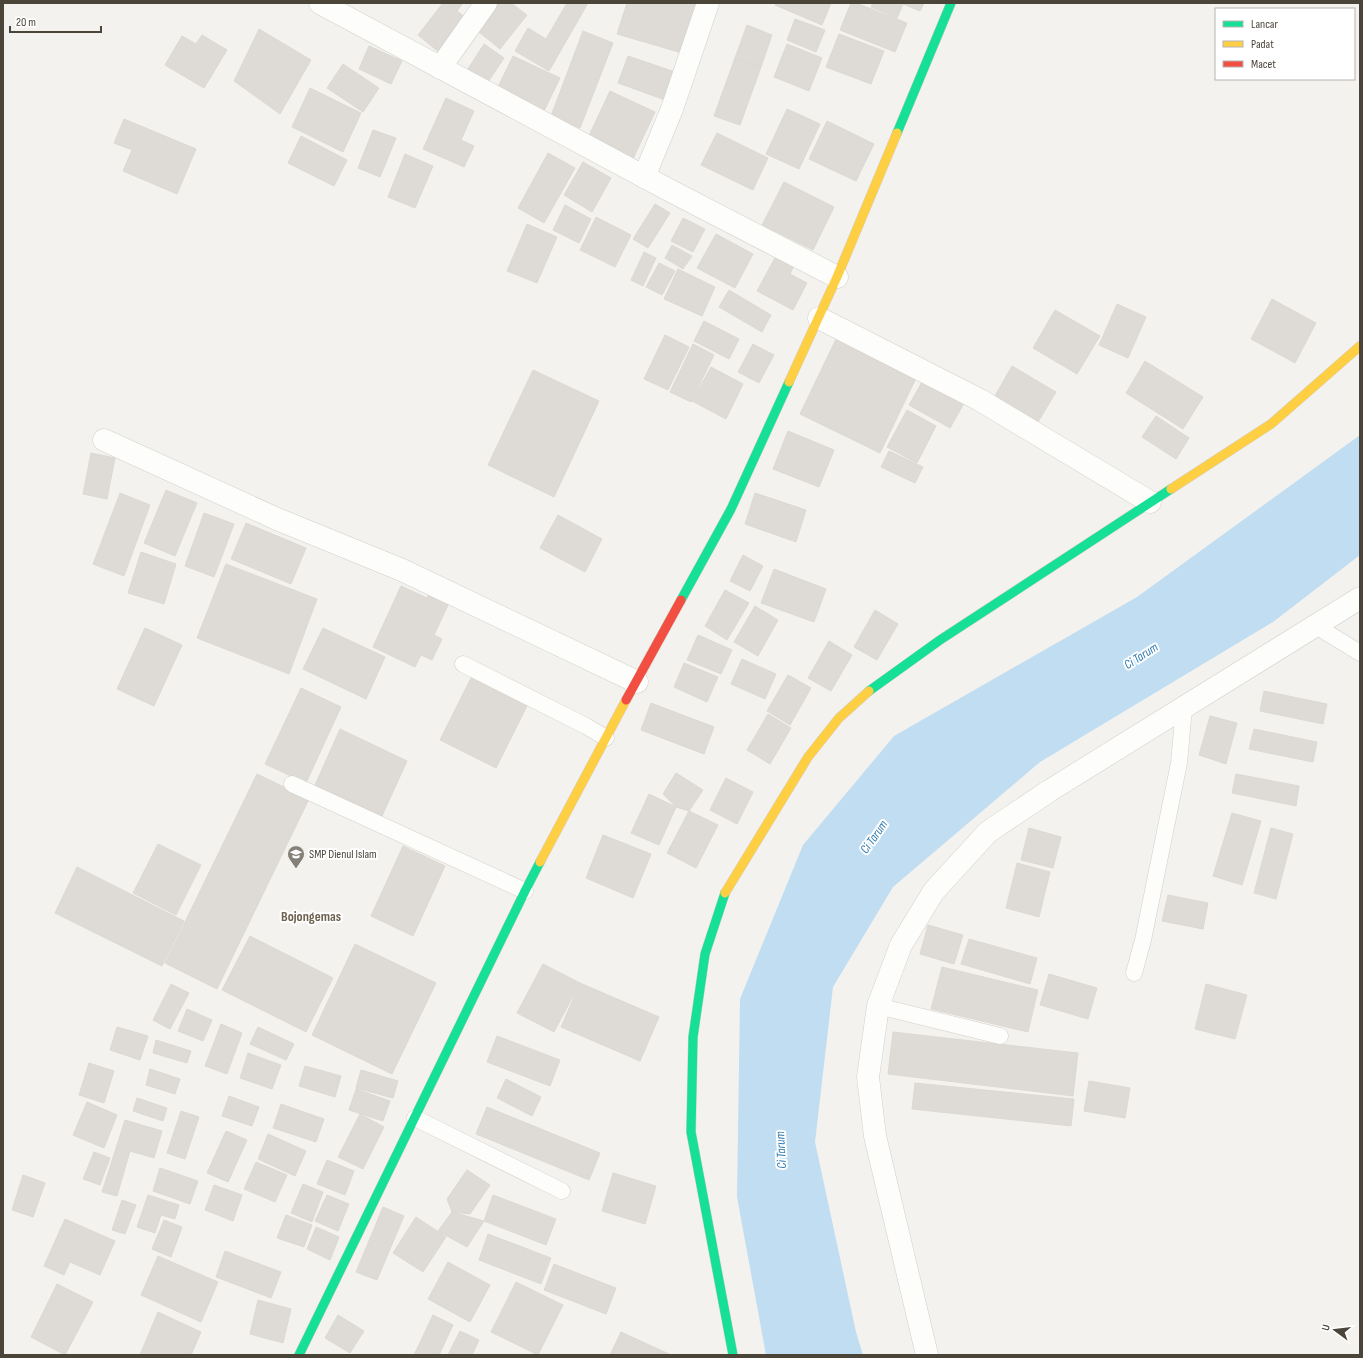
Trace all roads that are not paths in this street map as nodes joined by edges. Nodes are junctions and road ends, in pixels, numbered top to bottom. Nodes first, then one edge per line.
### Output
1 (320, 3) edge
2 (486, 3) edge
3 (708, 3) edge
4 (951, 3) edge
5 (440, 68) junction
6 (644, 177) junction
7 (837, 277) junction
8 (818, 318) junction
9 (1360, 346) edge
10 (104, 440) dead end
11 (1150, 502) junction
12 (1360, 598) edge
13 (1316, 626) junction
14 (1360, 653) edge
15 (463, 664) dead end
16 (637, 682) junction
17 (1184, 708) junction
18 (606, 738) junction
19 (292, 784) dead end
20 (525, 891) junction
21 (1134, 973) dead end
22 (878, 1006) junction
23 (1000, 1036) dead end
24 (415, 1118) junction
25 (562, 1191) dead end
26 (299, 1355) edge
27 (732, 1355) edge
28 (927, 1355) edge

1 - 5 street
2 - 5 street
3 - 6 street
4 - 7 main road
5 - 6 street
6 - 7 street
7 - 8 main road
8 - 11 street
8 - 16 main road
9 - 11 main road
10 - 16 street
11 - 27 main road
12 - 13 street
13 - 14 lane
13 - 17 street
15 - 18 lane
16 - 18 main road
17 - 21 lane
17 - 22 street
18 - 20 main road
19 - 20 lane
20 - 24 main road
22 - 23 lane
22 - 28 street
24 - 25 lane
24 - 26 main road

